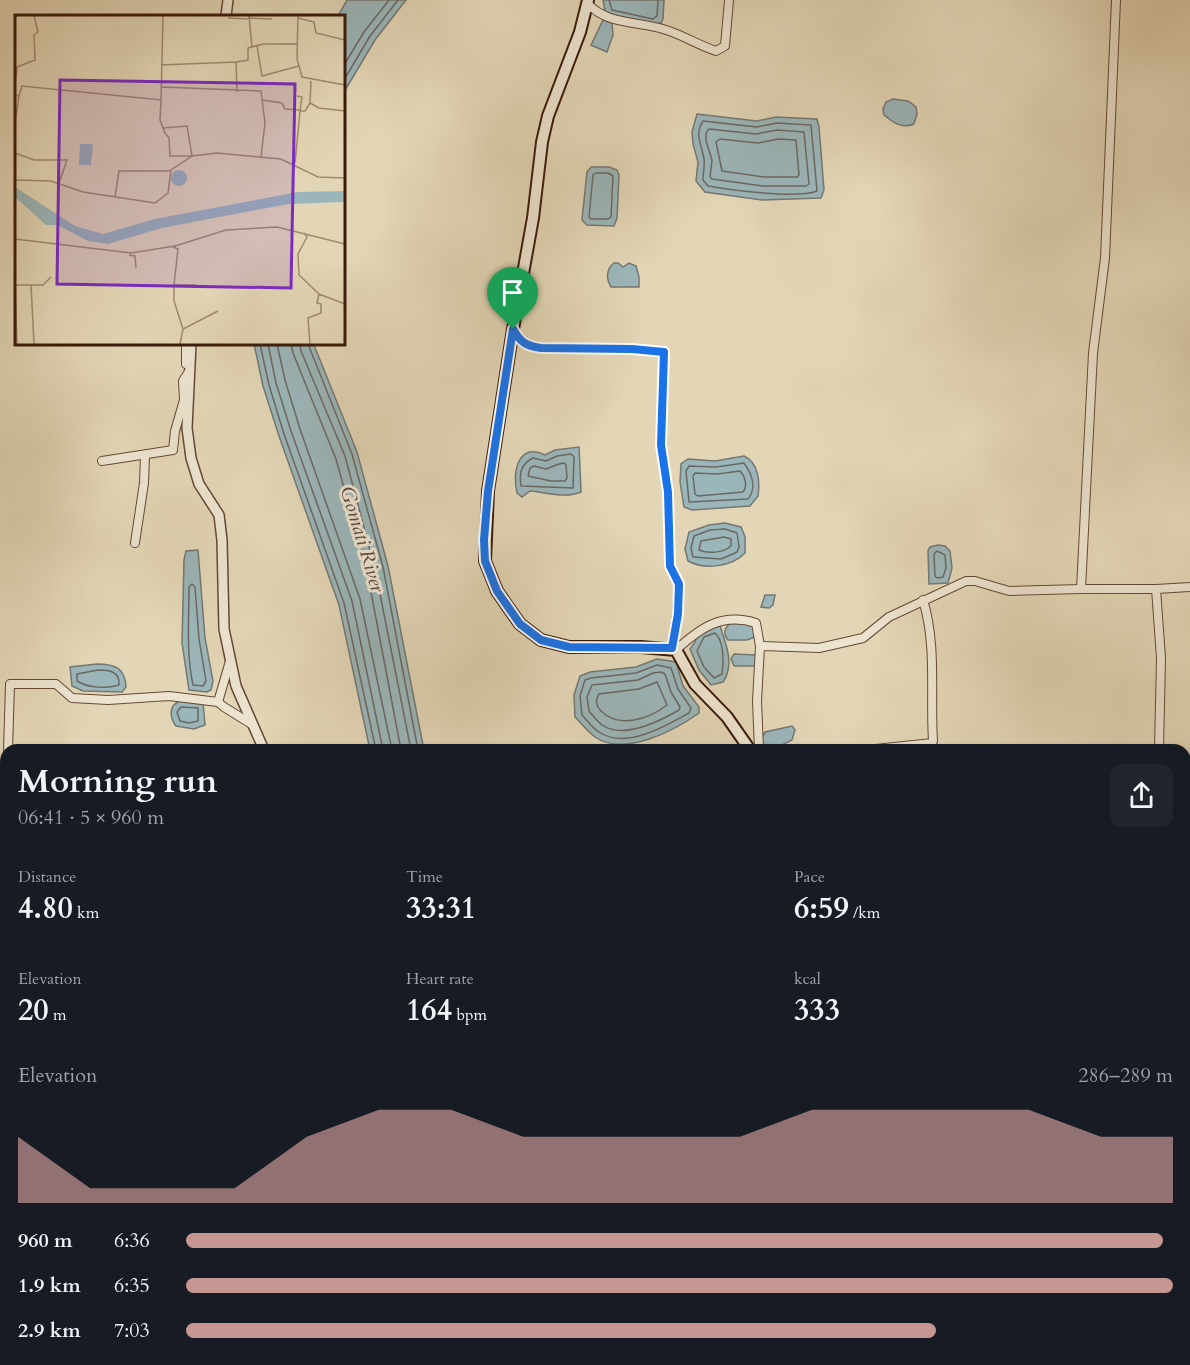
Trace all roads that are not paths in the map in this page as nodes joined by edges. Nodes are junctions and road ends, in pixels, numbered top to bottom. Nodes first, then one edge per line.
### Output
1 (228, 0) edge
2 (729, 0) edge
3 (1116, 0) edge
4 (588, 2) edge
5 (226, 15) edge
6 (513, 329) junction
7 (186, 345) edge
8 (190, 345) edge
9 (187, 373) junction
10 (145, 455) junction
11 (102, 461) dead end
12 (135, 543) dead end
13 (1190, 587) edge
14 (1081, 589) junction
15 (1156, 589) junction
16 (923, 600) junction
17 (760, 646) junction
18 (674, 649) junction
19 (231, 660) junction
20 (0, 683) edge
21 (10, 684) junction
22 (218, 702) junction
23 (253, 725) junction
24 (9, 744) edge
25 (261, 744) edge
26 (746, 744) edge
27 (759, 744) edge
28 (916, 744) edge
29 (1159, 744) edge

1 - 5 street
2 - 4 street
3 - 14 street
4 - 6 main road
6 - 18 street
6 - 18 main road
7 - 9 street
8 - 9 street
9 - 10 street
9 - 19 street
10 - 11 street
10 - 12 street
13 - 15 street
14 - 15 street
14 - 16 street
15 - 29 street
16 - 17 street
16 - 28 street
17 - 18 street
17 - 27 street
18 - 26 main road
19 - 22 street
19 - 23 street
20 - 21 street
21 - 22 street
21 - 24 street
22 - 23 street
23 - 25 street

